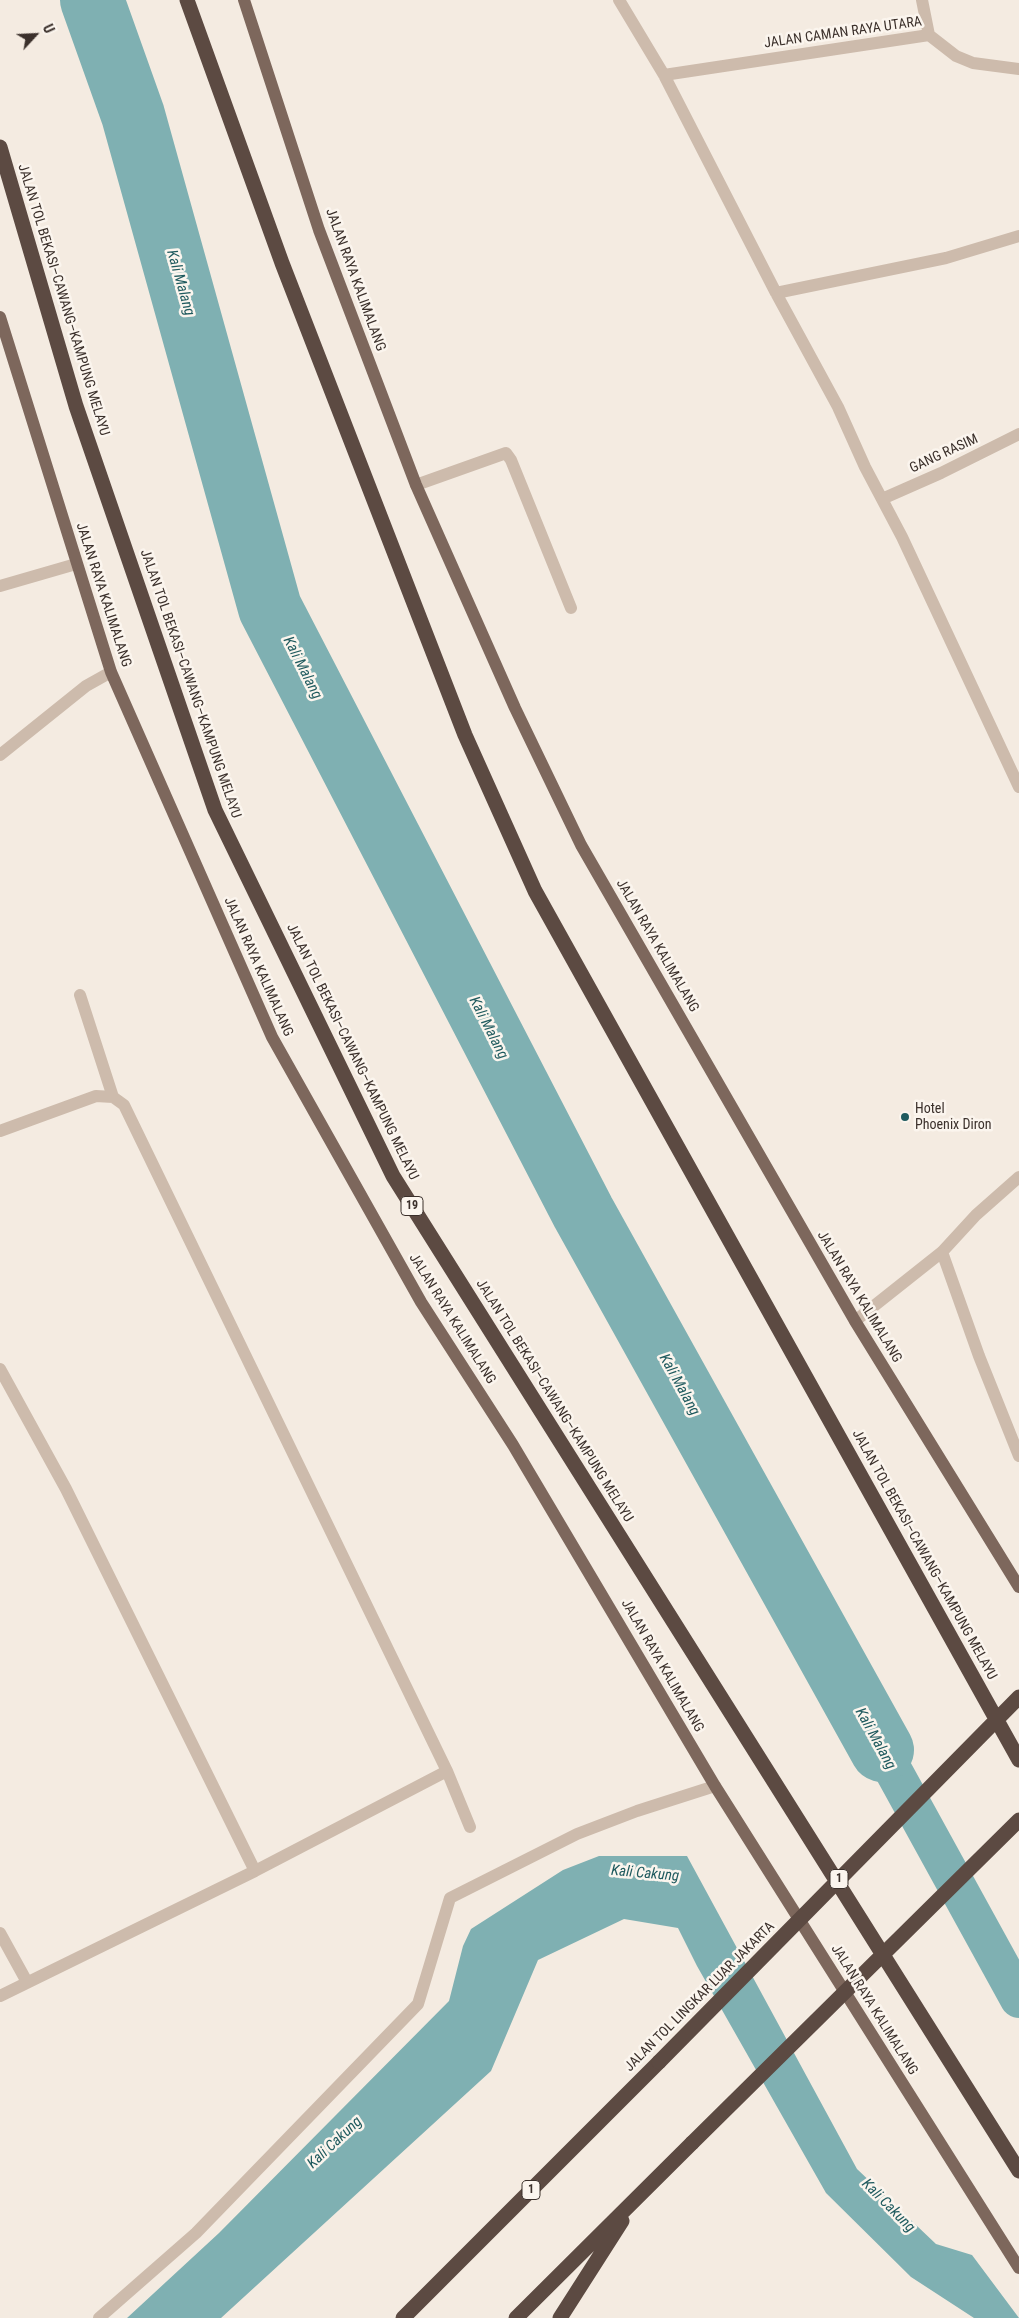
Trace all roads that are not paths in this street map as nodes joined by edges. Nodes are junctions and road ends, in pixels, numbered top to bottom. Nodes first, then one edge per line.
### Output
1 (187, 0) edge
2 (234, 0) edge
3 (619, 0) edge
4 (922, 0) edge
5 (245, 4) edge
6 (929, 35) junction
7 (1019, 69) edge
8 (664, 75) junction
9 (0, 147) edge
10 (1019, 236) edge
11 (776, 293) junction
12 (0, 317) edge
13 (1019, 434) edge
14 (416, 485) junction
15 (882, 499) junction
16 (76, 564) junction
17 (0, 586) edge
18 (571, 608) dead end
19 (111, 672) junction
20 (0, 754) edge
21 (1019, 787) edge
22 (80, 995) dead end
23 (113, 1097) junction
24 (0, 1131) edge
25 (1019, 1177) edge
26 (942, 1252) junction
27 (855, 1321) junction
28 (0, 1369) edge
29 (1019, 1456) edge
30 (1019, 1588) edge
31 (1019, 1697) edge
32 (1019, 1760) edge
33 (447, 1771) junction
34 (714, 1786) junction
35 (1019, 1820) edge
36 (470, 1827) dead end
37 (255, 1871) junction
38 (0, 1934) edge
39 (27, 1982) junction
40 (0, 1996) edge
41 (1019, 2171) edge
42 (638, 2196) junction
43 (1019, 2268) edge
44 (99, 2318) edge
45 (403, 2318) edge
46 (516, 2318) edge
47 (560, 2318) edge

1 - 32 highway, JALAN TOL BEKASI–CAWANG–KAMPUNG MELAYU, bridge
2 - 5 main road
3 - 8 street
4 - 6 street
5 - 14 main road, JALAN RAYA KALIMALANG
6 - 7 street, JALAN CAMAN RAYA UTARA
6 - 8 street, JALAN CAMAN RAYA UTARA
8 - 11 street
9 - 41 highway, JALAN TOL BEKASI–CAWANG–KAMPUNG MELAYU / 19, bridge
10 - 11 street
11 - 15 street
12 - 16 main road, JALAN RAYA KALIMALANG
13 - 15 street, GANG RASIM
14 - 18 street
14 - 27 main road, JALAN RAYA KALIMALANG
15 - 21 street
16 - 17 street
16 - 19 main road, JALAN RAYA KALIMALANG
19 - 20 street
19 - 34 main road, JALAN RAYA KALIMALANG
22 - 23 street
23 - 24 street
23 - 33 street
25 - 26 street
26 - 27 street
26 - 29 street
27 - 30 main road, JALAN RAYA KALIMALANG
28 - 37 street
31 - 45 highway, JALAN TOL LINGKAR LUAR JAKARTA / 1, bridge
33 - 36 street
33 - 37 street
34 - 43 main road, JALAN RAYA KALIMALANG
34 - 44 street
35 - 42 highway, bridge
37 - 39 street
38 - 39 street
39 - 40 street
42 - 46 highway
42 - 47 highway

